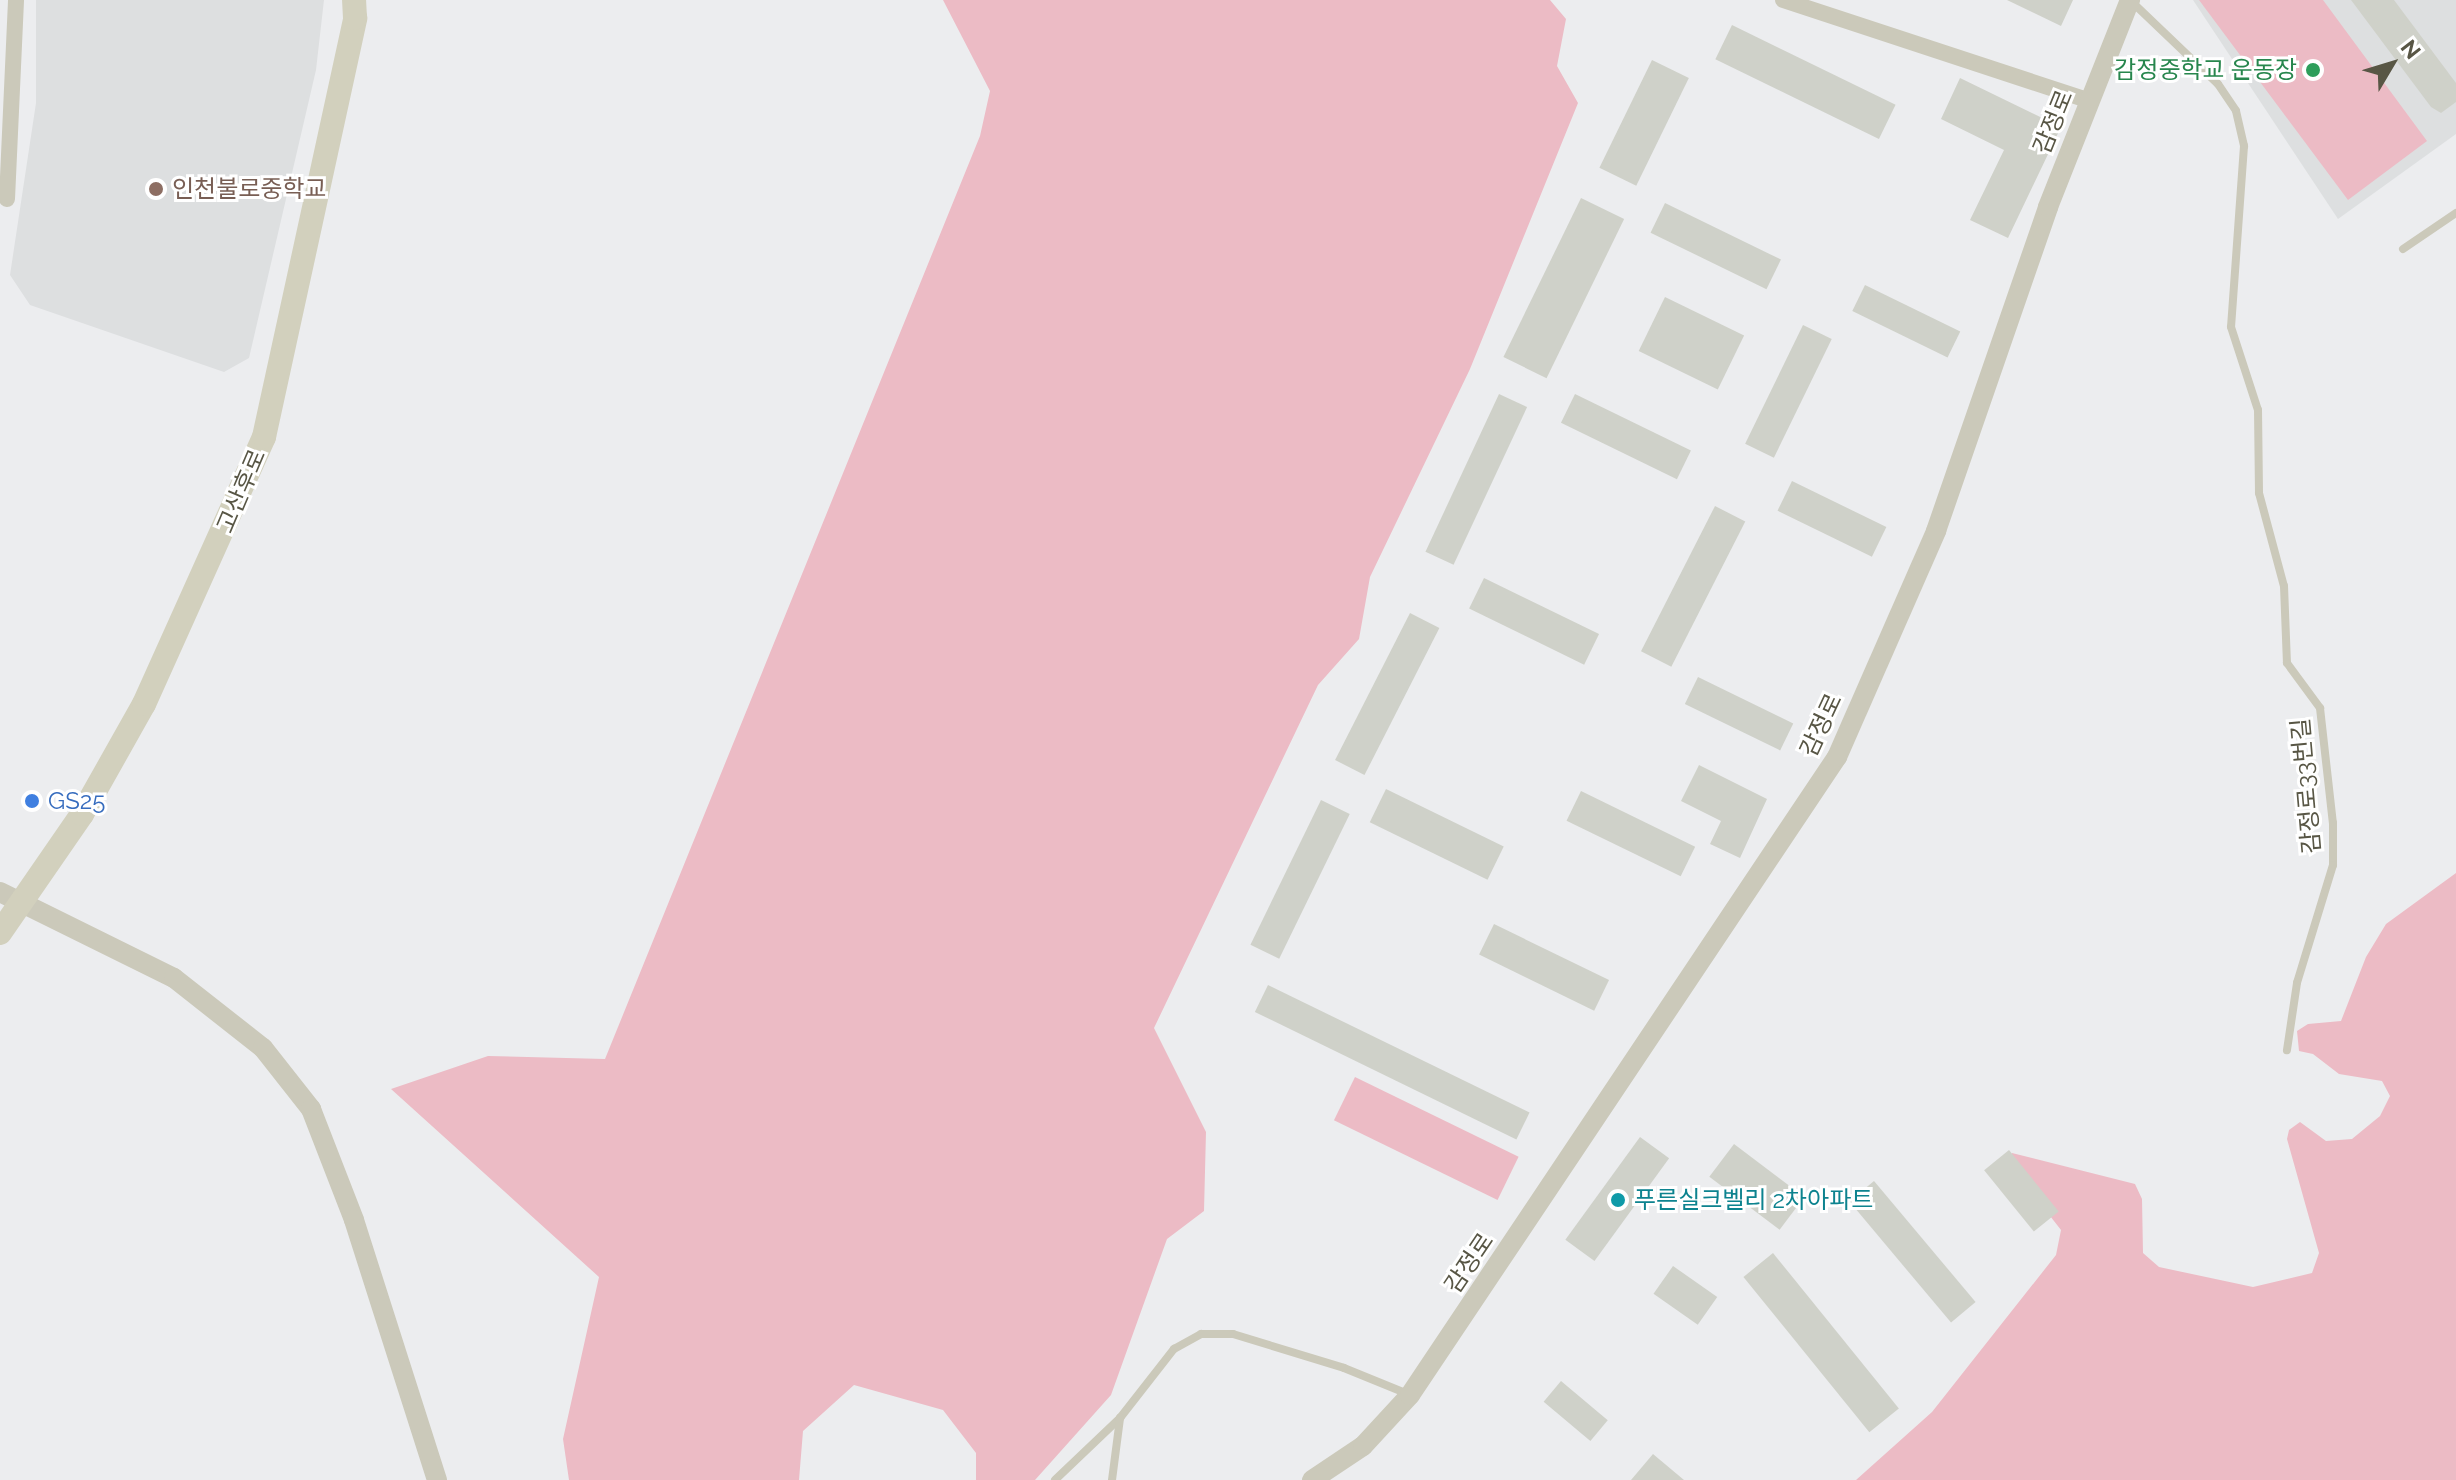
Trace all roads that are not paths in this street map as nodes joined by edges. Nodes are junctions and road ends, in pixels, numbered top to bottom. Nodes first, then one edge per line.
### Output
1 (16, 0) edge
2 (354, 0) edge
3 (1783, 0) edge
4 (2130, 0) edge
5 (2090, 101) junction
6 (7, 199) dead end
7 (2456, 213) edge
8 (2403, 249) dead end
9 (0, 892) edge
10 (23, 902) junction
11 (0, 933) edge
12 (2287, 1050) dead end
13 (1410, 1395) junction
14 (1120, 1418) junction
15 (437, 1480) edge
16 (1055, 1480) edge
17 (1112, 1480) edge
18 (1312, 1480) edge

1 - 6 street
2 - 10 main road, 고산후로
3 - 5 street
4 - 5 street, 감정로
4 - 12 lane, 감정로33번길
5 - 13 street, 감정로
7 - 8 lane
9 - 10 street
10 - 11 main road, 고산후로
10 - 15 street
13 - 14 lane
13 - 18 street, 감정로
14 - 16 lane
14 - 17 lane

